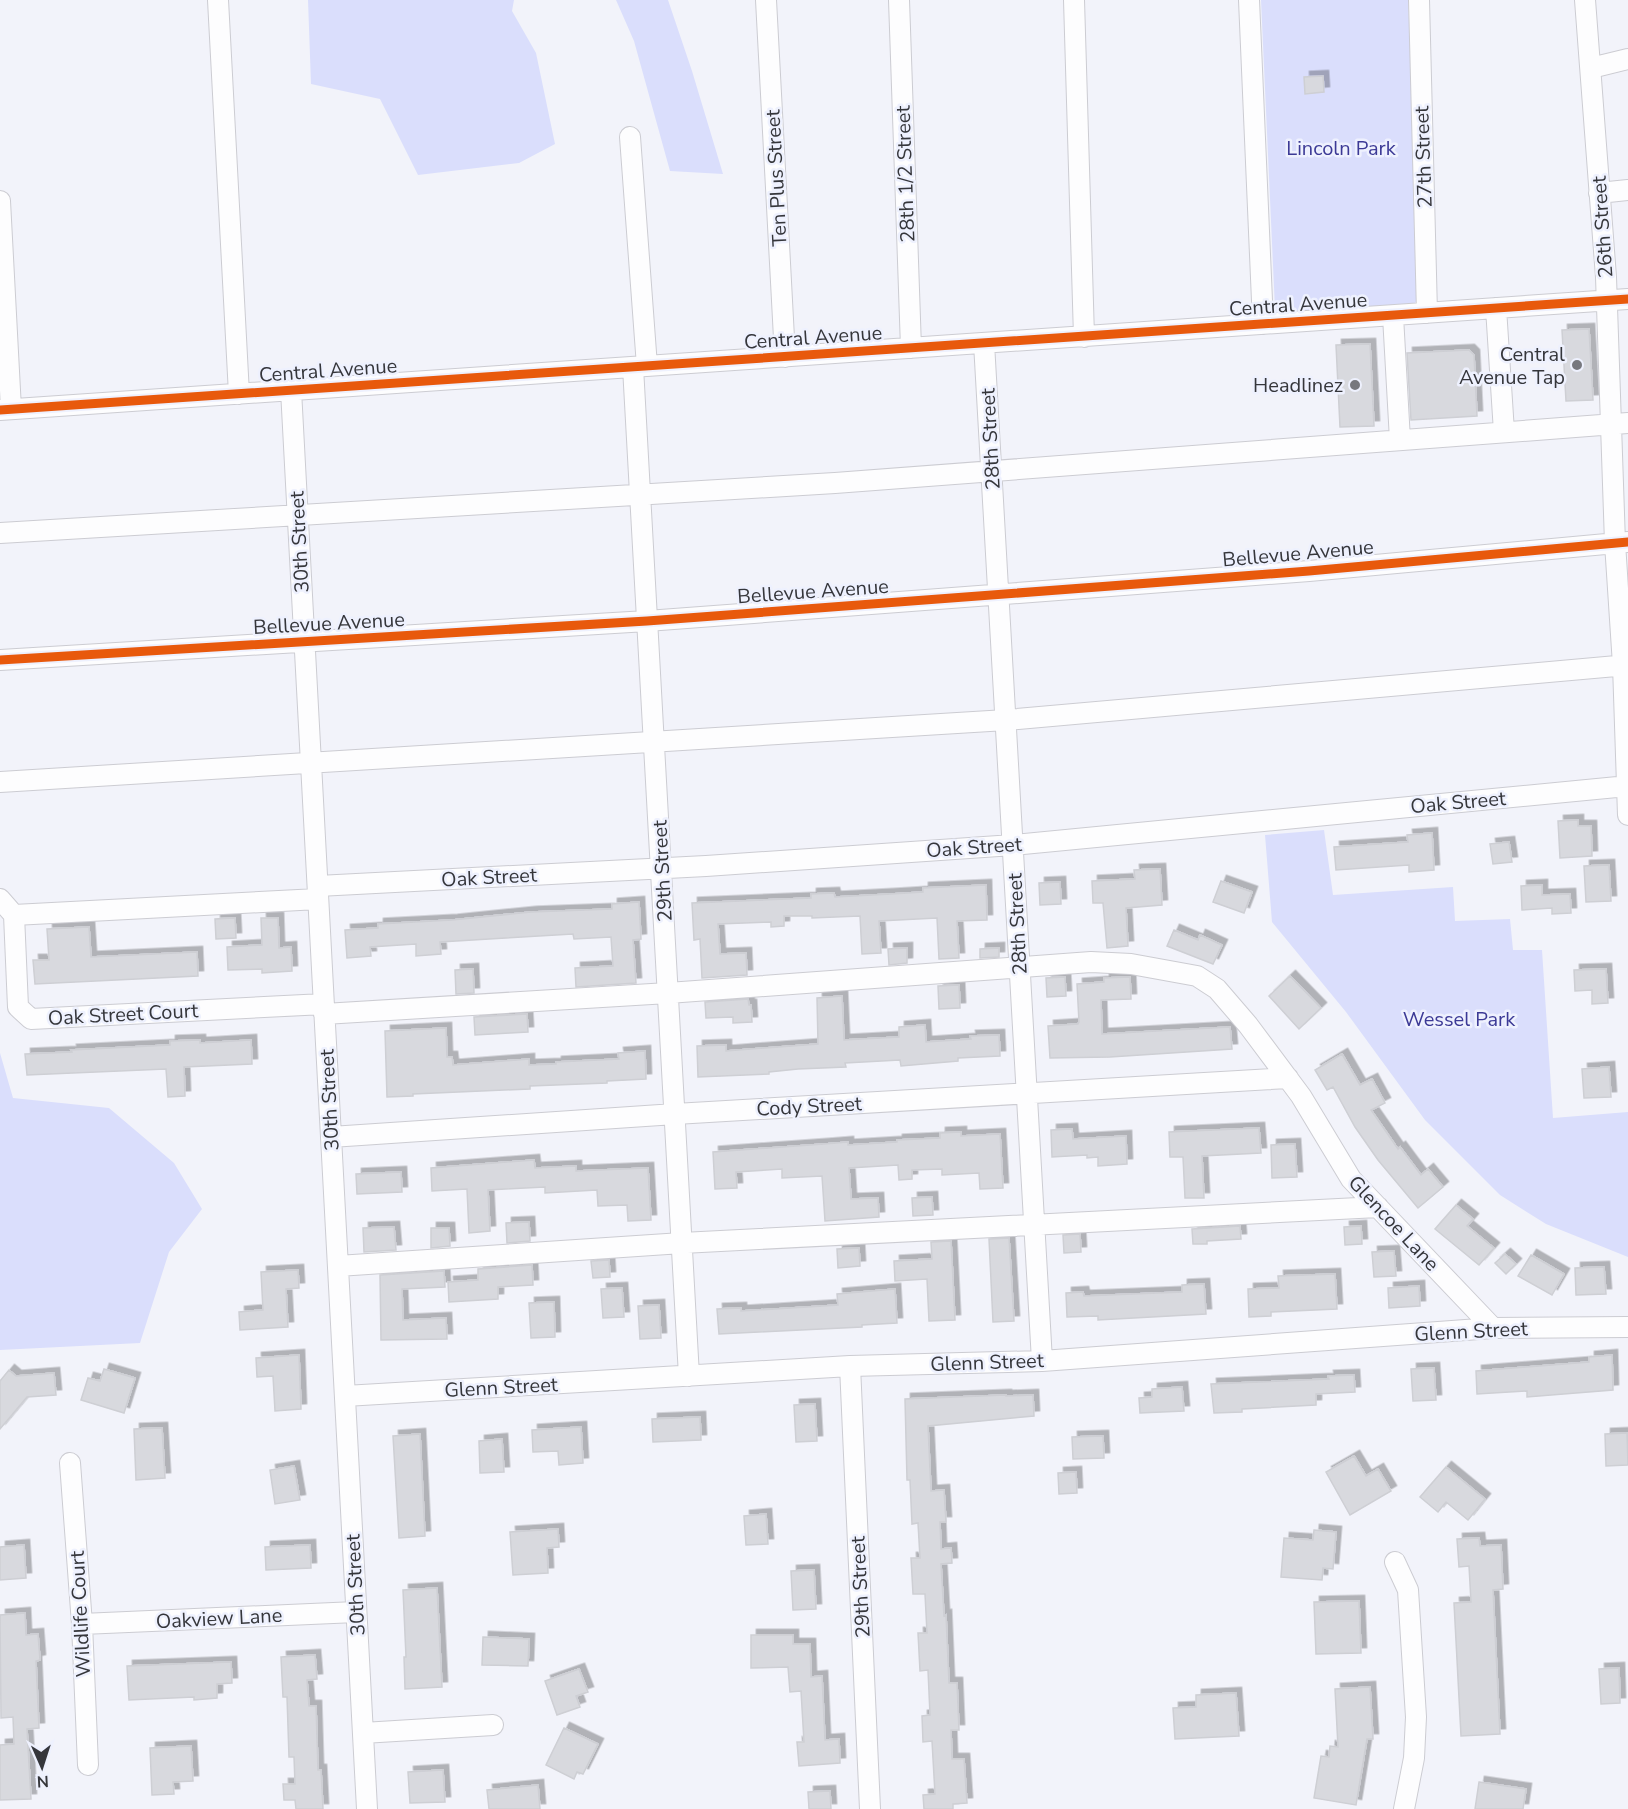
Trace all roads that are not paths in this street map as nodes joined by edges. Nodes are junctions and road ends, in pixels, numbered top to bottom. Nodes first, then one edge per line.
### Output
1 (218, 0) edge
2 (766, 0) edge
3 (899, 0) edge
4 (1074, 0) edge
5 (1249, 0) edge
6 (1419, 0) edge
7 (1585, 0) edge
8 (1628, 59) edge
9 (1591, 68) junction
10 (630, 137) dead end
11 (1628, 190) edge
12 (1599, 193) junction
13 (0, 201) edge
14 (1628, 300) edge
15 (1607, 301) junction
16 (1496, 308) junction
17 (1427, 313) junction
18 (1393, 316) junction
19 (1263, 324) junction
20 (1084, 337) junction
21 (984, 343) junction
22 (911, 348) junction
23 (785, 357) junction
24 (640, 367) junction
25 (291, 390) junction
26 (238, 394) junction
27 (6, 410) edge
28 (1620, 423) edge
29 (1504, 432) junction
30 (1400, 440) junction
31 (992, 471) junction
32 (640, 494) junction
33 (298, 515) junction
34 (0, 533) edge
35 (1621, 542) edge
36 (999, 595) junction
37 (647, 621) junction
38 (305, 642) junction
39 (0, 660) edge
40 (1625, 665) edge
41 (1006, 720) junction
42 (654, 742) junction
43 (311, 763) junction
44 (0, 782) edge
45 (1627, 786) edge
46 (1628, 815) edge
47 (1013, 845) junction
48 (662, 868) junction
49 (318, 893) junction
50 (0, 899) edge
51 (14, 915) junction
52 (1020, 968) junction
53 (668, 993) junction
54 (324, 1009) junction
55 (1288, 1078) junction
56 (1027, 1094) junction
57 (675, 1114) junction
58 (331, 1137) junction
59 (1378, 1207) junction
60 (1034, 1225) junction
61 (682, 1243) junction
62 (338, 1266) junction
63 (1628, 1327) edge
64 (1493, 1328) junction
65 (1042, 1361) junction
66 (850, 1366) junction
67 (689, 1376) junction
68 (345, 1396) junction
69 (70, 1463) dead end
70 (1395, 1562) dead end
71 (356, 1612) junction
72 (82, 1624) junction
73 (493, 1725) dead end
74 (363, 1733) junction
75 (88, 1765) dead end
76 (367, 1809) edge
77 (870, 1809) edge
78 (1404, 1809) edge

1 - 26 street
2 - 23 street, Ten Plus Street
3 - 22 street, 28th 1/2 Street
4 - 20 street
5 - 19 street
6 - 17 street, 27th Street
7 - 9 street, 26th Street
8 - 9 street
9 - 12 street, 26th Street
10 - 24 street, 29th Street
11 - 12 street
12 - 15 street, 26th Street
13 - 27 street
14 - 15 street, Central Avenue
15 - 16 street, Central Avenue
15 - 28 street, 26th Street
16 - 17 street, Central Avenue
16 - 29 street
17 - 18 street, Central Avenue
18 - 19 street, Central Avenue
18 - 30 street
19 - 20 street, Central Avenue
20 - 21 street, Central Avenue
21 - 22 street, Central Avenue
21 - 31 street, 28th Street
22 - 23 street, Central Avenue
23 - 24 street, Central Avenue
24 - 25 street, Central Avenue
24 - 32 street, 29th Street
25 - 26 street, Central Avenue
25 - 33 street, 30th Street
26 - 27 street, Central Avenue
28 - 29 street
28 - 35 street, 26th Street
29 - 30 street
30 - 31 street
31 - 32 street
31 - 36 street, 28th Street
32 - 33 street
32 - 37 street, 29th Street
33 - 34 street
33 - 38 street, 30th Street
35 - 36 street, Bellevue Avenue
35 - 40 street, 26th Street
36 - 37 street, Bellevue Avenue
36 - 41 street, 28th Street
37 - 38 street, Bellevue Avenue
37 - 42 street, 29th Street
38 - 39 street, Bellevue Avenue
38 - 43 street, 30th Street
40 - 41 street
40 - 45 street, 26th Street
41 - 42 street
41 - 47 street, 28th Street
42 - 43 street
42 - 48 street, 29th Street
43 - 44 street
43 - 49 street, 30th Street
45 - 46 street, 26th Street
45 - 47 street, Oak Street
47 - 48 street, Oak Street
47 - 52 street, 28th Street
48 - 49 street, Oak Street
48 - 53 street, 29th Street
49 - 51 street, Oak Street
49 - 54 street, 30th Street
50 - 51 street
51 - 54 street, Oak Street Court
52 - 53 street, Glencoe Lane
52 - 55 street, Glencoe Lane
52 - 56 street, 28th Street
53 - 54 street, Oak Street Court
53 - 57 street, 29th Street
54 - 58 street, 30th Street
55 - 56 street, Cody Street
55 - 59 street, Glencoe Lane
56 - 57 street, Cody Street
56 - 60 street, 28th Street
57 - 58 street, Cody Street
57 - 61 street, 29th Street
58 - 62 street, 30th Street
59 - 60 street
59 - 64 street, Glencoe Lane
60 - 61 street
60 - 65 street, 28th Street
61 - 62 street
61 - 67 street, 29th Street
62 - 68 street, 30th Street
63 - 64 street, Glenn Street
64 - 65 street, Glenn Street
65 - 66 street, Glenn Street
66 - 67 street, Glenn Street
66 - 77 street, 29th Street
67 - 68 street, Glenn Street
68 - 71 street, 30th Street
69 - 72 street, Wildlife Court
70 - 78 street
71 - 72 street, Oakview Lane
71 - 74 street, 30th Street
72 - 75 street, Wildlife Court
73 - 74 street
74 - 76 street, 30th Street

